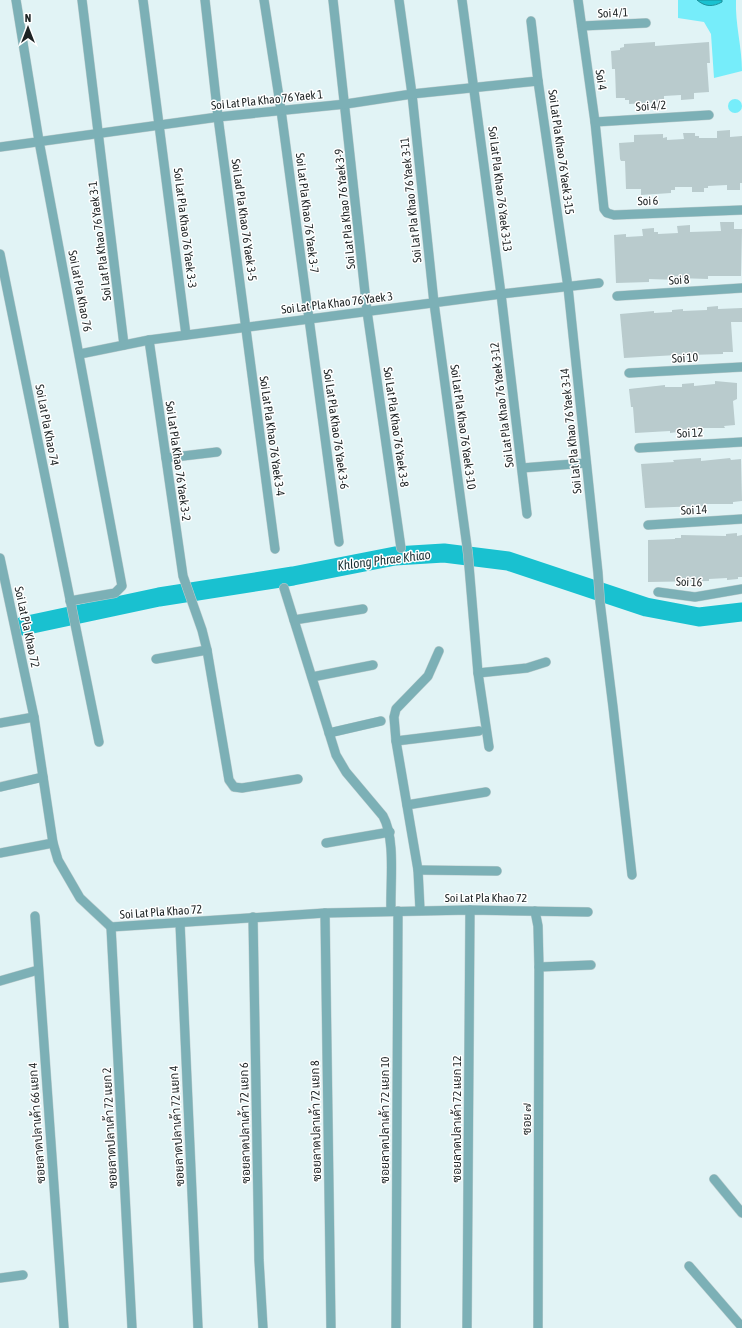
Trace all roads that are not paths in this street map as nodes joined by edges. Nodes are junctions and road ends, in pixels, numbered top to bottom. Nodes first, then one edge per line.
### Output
1 (16, 0) edge
2 (82, 0) edge
3 (144, 0) edge
4 (205, 0) edge
5 (264, 0) edge
6 (333, 0) edge
7 (399, 0) edge
8 (462, 0) edge
9 (578, 0) edge
10 (531, 21) dead end
11 (646, 23) dead end
12 (582, 26) junction
13 (538, 81) junction
14 (475, 88) junction
15 (412, 94) junction
16 (346, 104) junction
17 (281, 110) junction
18 (709, 115) dead end
19 (218, 117) junction
20 (595, 122) junction
21 (160, 125) junction
22 (99, 133) junction
23 (39, 141) junction
24 (0, 147) edge
25 (599, 164) joint
26 (742, 210) edge
27 (0, 254) edge
28 (599, 283) dead end
29 (568, 286) junction
30 (742, 288) edge
31 (501, 294) junction
32 (617, 296) dead end
33 (434, 303) junction
34 (368, 311) junction
35 (308, 319) junction
36 (246, 326) junction
37 (186, 335) junction
38 (149, 340) junction
39 (124, 345) junction
40 (80, 354) junction
41 (742, 367) edge
42 (629, 373) dead end
43 (742, 442) edge
44 (639, 448) dead end
45 (217, 452) dead end
46 (166, 458) junction
47 (586, 463) junction
48 (522, 468) junction
49 (527, 514) dead end
50 (742, 519) edge
51 (648, 525) dead end
52 (339, 542) dead end
53 (401, 548) dead end
54 (275, 549) dead end
55 (0, 558) edge
56 (284, 588) dead end
57 (742, 590) edge
58 (658, 592) dead end
59 (70, 602) junction
60 (363, 609) dead end
61 (294, 620) junction
62 (207, 650) junction
63 (439, 651) dead end
64 (156, 659) dead end
65 (546, 662) dead end
66 (372, 665) dead end
67 (478, 673) junction
68 (312, 677) junction
69 (34, 717) junction
70 (381, 721) dead end
71 (0, 723) edge
72 (479, 731) dead end
73 (329, 733) junction
74 (396, 741) junction
75 (100, 742) dead end
76 (489, 747) dead end
77 (43, 777) junction
78 (298, 779) dead end
79 (0, 787) edge
80 (486, 792) dead end
81 (407, 805) junction
82 (390, 832) junction
83 (53, 843) junction
84 (326, 843) dead end
85 (0, 853) edge
86 (418, 870) junction
87 (497, 871) dead end
88 (632, 875) dead end
89 (420, 910) junction
90 (470, 910) junction
91 (535, 910) junction
92 (394, 911) junction
93 (588, 912) dead end
94 (325, 913) junction
95 (35, 916) dead end
96 (253, 917) junction
97 (180, 923) junction
98 (111, 927) junction
99 (591, 965) dead end
100 (539, 967) junction
101 (38, 970) junction
102 (0, 981) edge
103 (714, 1179) dead end
104 (742, 1213) edge
105 (689, 1266) dead end
106 (23, 1276) dead end
107 (0, 1278) edge
108 (742, 1326) edge
109 (64, 1328) edge
110 (132, 1328) edge
111 (198, 1328) edge
112 (263, 1328) edge
113 (331, 1328) edge
114 (396, 1328) edge
115 (467, 1328) edge
116 (538, 1328) edge

1 - 23 street, Soi Lat Pla Khao 76
2 - 22 street, Soi Lat Pla Khao 76 Yaek 3-1
3 - 21 street, Soi Lat Pla Khao 76 Yaek 3-3
4 - 19 street, Soi Lad Pla Khao 76 Yaek 3-5
5 - 17 street, Soi Lat Pla Khao 76 Yaek 3-7
6 - 16 street, Soi Lat Pla Khao 76 Yaek 3-9
7 - 15 street, Soi Lat Pla Khao 76 Yaek 3-11
8 - 14 street, Soi Lat Pla Khao 76 Yaek 3-13
9 - 12 street, Soi 4
10 - 13 street, Soi Lat Pla Khao 76 Yaek 3-15
11 - 12 street, Soi 4/1
12 - 20 street, Soi 4
13 - 14 street, Soi Lat Pla Khao 76 Yaek 1
13 - 29 street, Soi Lat Pla Khao 76 Yaek 3-15
14 - 15 street, Soi Lat Pla Khao 76 Yaek 1
14 - 31 street, Soi Lat Pla Khao 76 Yaek 3-13
15 - 16 street, Soi Lat Pla Khao 76 Yaek 1
15 - 33 street, Soi Lat Pla Khao 76 Yaek 3-11
16 - 17 street, Soi Lat Pla Khao 76 Yaek 1
16 - 34 street, Soi Lat Pla Khao 76 Yaek 3-9
17 - 19 street, Soi Lat Pla Khao 76 Yaek 1
17 - 35 street, Soi Lat Pla Khao 76 Yaek 3-7
18 - 20 street, Soi 4/2
19 - 21 street, Soi Lat Pla Khao 76 Yaek 1
19 - 36 street, Soi Lad Pla Khao 76 Yaek 3-5
20 - 25 street, Soi 4
21 - 22 street, Soi Lat Pla Khao 76 Yaek 1
21 - 37 street, Soi Lat Pla Khao 76 Yaek 3-3
22 - 23 street, Soi Lat Pla Khao 76 Yaek 1
22 - 39 street, Soi Lat Pla Khao 76 Yaek 3-1
23 - 24 street, Soi Lat Pla Khao 76 Yaek 1
23 - 40 street, Soi Lat Pla Khao 76
25 - 26 street, Soi 6
27 - 59 street, Soi Lat Pla Khao 74
28 - 29 street, Soi Lat Pla Khao 76 Yaek 3
29 - 31 street, Soi Lat Pla Khao 76 Yaek 3
29 - 47 street, Soi Lat Pla Khao 76 Yaek 3-14
30 - 32 street, Soi 8
31 - 33 street, Soi Lat Pla Khao 76 Yaek 3
31 - 48 street, Soi Lat Pla Khao 76 Yaek 3-12
33 - 34 street, Soi Lat Pla Khao 76 Yaek 3
33 - 67 street, Soi Lat Pla Khao 76 Yaek 3-10
34 - 35 street, Soi Lat Pla Khao 76 Yaek 3
34 - 53 street, Soi Lat Pla Khao 76 Yaek 3-8
35 - 36 street, Soi Lat Pla Khao 76 Yaek 3
35 - 52 street, Soi Lat Pla Khao 76 Yaek 3-6
36 - 37 street, Soi Lat Pla Khao 76 Yaek 3
36 - 54 street, Soi Lat Pla Khao 76 Yaek 3-4
37 - 38 street, Soi Lat Pla Khao 76 Yaek 3
38 - 39 street, Soi Lat Pla Khao 76 Yaek 3
38 - 46 street, Soi Lat Pla Khao 76 Yaek 3-2
39 - 40 street, Soi Lat Pla Khao 76 Yaek 3
40 - 59 street, Soi Lat Pla Khao 76
41 - 42 street, Soi 10
43 - 44 street, Soi 12
45 - 46 street
46 - 62 street, Soi Lat Pla Khao 76 Yaek 3-2
47 - 48 street
47 - 88 street, Soi Lat Pla Khao 76 Yaek 3-14
48 - 49 street, Soi Lat Pla Khao 76 Yaek 3-12
50 - 51 street, Soi 14
55 - 69 street, Soi Lat Pla Khao 72
56 - 61 street
57 - 58 street, Soi 16
59 - 75 street, Soi Lat Pla Khao 74
60 - 61 street
61 - 68 street
62 - 64 street
62 - 78 street, Soi Lat Pla Khao 76 Yaek 3-2
63 - 74 street
65 - 67 street
66 - 68 street
67 - 76 street, Soi Lat Pla Khao 76 Yaek 3-10
68 - 73 street
69 - 71 street
69 - 77 street, Soi Lat Pla Khao 72
70 - 73 street
72 - 74 street
73 - 82 street
74 - 81 street
77 - 79 street
77 - 83 street, Soi Lat Pla Khao 72
80 - 81 street
81 - 86 street
82 - 84 street
82 - 92 street, ซอยลาดปลาเค้า 72 แยก 10
83 - 85 street
83 - 98 street, Soi Lat Pla Khao 72
86 - 87 street
86 - 89 street
89 - 90 street, Soi Lat Pla Khao 72
89 - 92 street, Soi Lat Pla Khao 72
90 - 91 street, Soi Lat Pla Khao 72
90 - 115 street, ซอยลาดปลาเค้า 72 แยก 12
91 - 93 street, Soi Lat Pla Khao 72
91 - 100 street, ซอย ๗
92 - 94 street, Soi Lat Pla Khao 72
92 - 114 street, ซอยลาดปลาเค้า 72 แยก 10
94 - 96 street, Soi Lat Pla Khao 72
94 - 113 street, ซอยลาดปลาเค้า 72 แยก 8
95 - 101 street, ซอยลาดปลาเค้า 66 แยก 4
96 - 97 street, Soi Lat Pla Khao 72
96 - 112 street, ซอยลาดปลาเค้า 72 แยก 6
97 - 98 street, Soi Lat Pla Khao 72
97 - 111 street, ซอยลาดปลาเค้า 72 แยก 4
98 - 110 street, ซอยลาดปลาเค้า 72 แยก 2
99 - 100 street
100 - 116 street, ซอย ๗
101 - 102 street
101 - 109 street, ซอยลาดปลาเค้า 66 แยก 4
103 - 104 street
105 - 108 street
106 - 107 street

